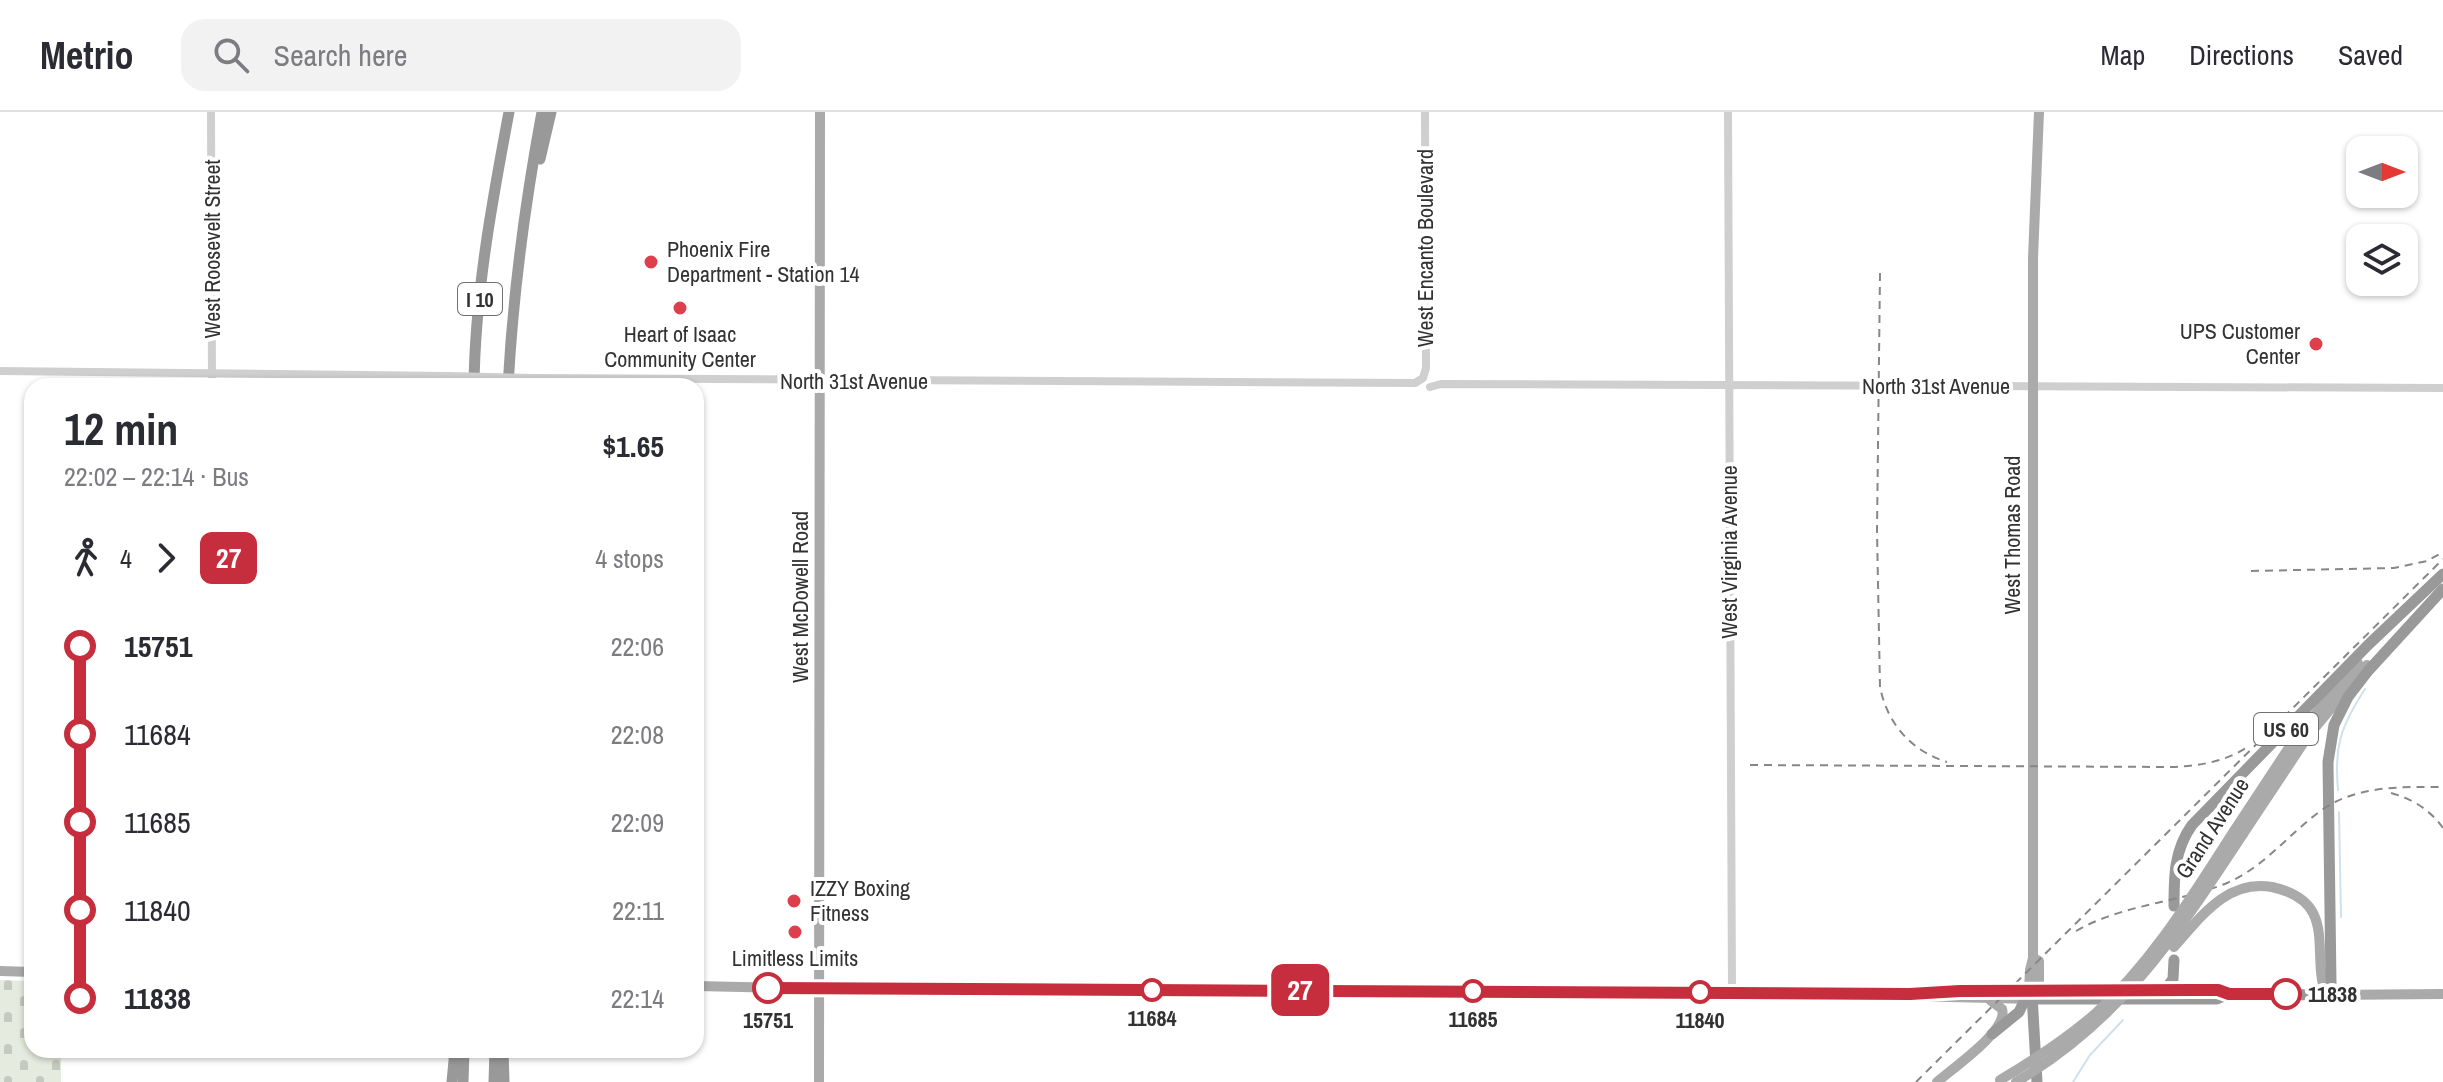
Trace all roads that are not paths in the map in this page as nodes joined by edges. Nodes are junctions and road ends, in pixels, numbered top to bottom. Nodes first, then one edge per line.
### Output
1 (211, 112) edge
2 (503, 112) edge
3 (509, 112) edge
4 (542, 112) edge
5 (551, 112) edge
6 (820, 112) edge
7 (1425, 112) edge
8 (1728, 112) edge
9 (2039, 112) edge
10 (491, 211) junction
11 (524, 218) junction
12 (0, 371) edge
13 (212, 373) junction
14 (212, 378) edge
15 (475, 378) edge
16 (508, 378) edge
17 (533, 378) edge
18 (704, 380) edge
19 (819, 381) junction
20 (1419, 381) joint
21 (1728, 385) junction
22 (1430, 387) dead end
23 (2033, 387) junction
24 (2443, 388) edge
25 (2442, 574) edge
26 (2443, 589) edge
27 (2430, 602) junction
28 (2238, 833) junction
29 (2174, 906) dead end
30 (2174, 960) dead end
31 (0, 971) edge
32 (24, 972) edge
33 (704, 986) edge
34 (820, 989) junction
35 (2193, 990) joint
36 (1732, 992) junction
37 (1910, 994) junction
38 (2229, 994) junction
39 (2443, 994) edge
40 (2032, 995) junction
41 (2161, 995) junction
42 (2326, 995) junction
43 (1988, 999) junction
44 (2096, 1024) junction
45 (1992, 1034) junction
46 (454, 1058) edge
47 (464, 1058) edge
48 (495, 1058) edge
49 (503, 1058) edge
50 (1998, 1081) edge
51 (452, 1082) edge
52 (463, 1082) edge
53 (494, 1082) edge
54 (504, 1082) edge
55 (819, 1082) edge
56 (1937, 1082) edge
57 (2016, 1082) edge
58 (2037, 1082) edge

1 - 13 street, West Roosevelt Street
2 - 10 highway
3 - 10 highway, I 10
4 - 11 highway, I 10
5 - 11 highway
6 - 19 main road, West McDowell Road
7 - 20 street, West Encanto Boulevard
8 - 21 street, West Virginia Avenue
9 - 23 main road, West Thomas Road
10 - 15 highway, I 10
11 - 16 highway, I 10
12 - 13 street, North 31st Avenue
13 - 14 street, West Roosevelt Street
13 - 17 street, North 31st Avenue, bridge
18 - 19 street, North 31st Avenue, bridge
19 - 20 street, North 31st Avenue
19 - 34 main road, West McDowell Road
21 - 22 street, North 31st Avenue
21 - 23 street, North 31st Avenue
21 - 36 street, West Virginia Avenue
23 - 24 street, North 31st Avenue
23 - 40 main road, West Thomas Road
25 - 28 main road, Grand Avenue
25 - 29 highway, US 60
26 - 27 highway, Grand Avenue / US 60
27 - 28 main road, Grand Avenue
27 - 42 highway, US 60
28 - 44 main road, Grand Avenue, bridge
28 - 50 main road, Grand Avenue, bridge
30 - 41 highway
31 - 32 main road
33 - 34 main road
34 - 36 main road
34 - 55 main road, West McDowell Road
35 - 38 main road
35 - 41 highway
36 - 37 main road
37 - 40 main road
37 - 43 main road
38 - 41 highway
38 - 42 highway
39 - 42 main road
40 - 41 highway
40 - 43 main road
40 - 45 highway
40 - 58 highway, West Thomas Road
42 - 44 main road, bridge
43 - 45 main road
44 - 57 main road, Grand Avenue, bridge
45 - 56 main road
46 - 51 highway
47 - 52 highway
48 - 53 highway
49 - 54 highway

